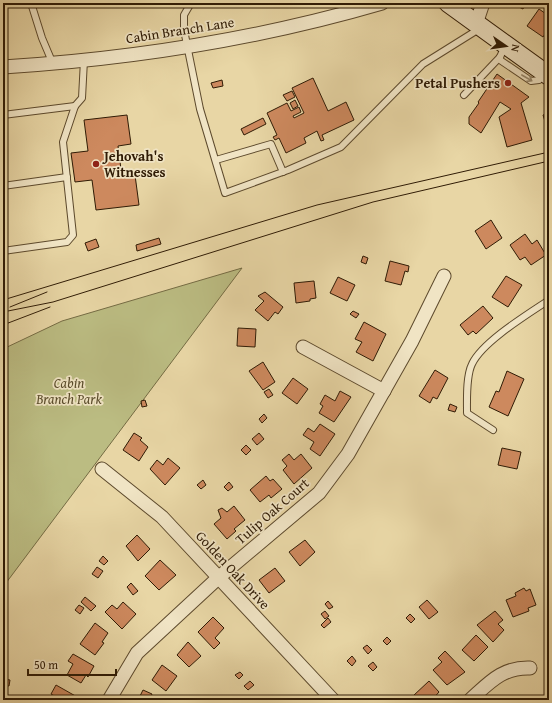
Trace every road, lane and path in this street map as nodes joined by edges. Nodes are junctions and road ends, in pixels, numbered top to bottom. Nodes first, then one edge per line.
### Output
1 (30, 3) edge
2 (191, 3) edge
3 (382, 3) edge
4 (448, 3) edge
5 (483, 3) edge
6 (479, 26) junction
7 (187, 48) junction
8 (503, 51) junction
9 (84, 60) junction
10 (53, 64) junction
11 (3, 67) edge
12 (546, 75) edge
13 (464, 95) dead end
14 (75, 106) junction
15 (3, 115) edge
16 (216, 160) junction
17 (283, 172) junction
18 (67, 177) junction
19 (3, 186) edge
20 (3, 251) edge
21 (444, 276) dead end
22 (549, 300) edge
23 (303, 346) dead end
24 (384, 391) junction
25 (493, 430) dead end
26 (102, 469) dead end
27 (218, 578) junction
28 (530, 668) dead end
29 (109, 700) edge
30 (333, 700) edge
31 (470, 700) edge

1 - 10 lane
2 - 7 lane
3 - 7 street, Cabin Branch Lane
4 - 6 main road
5 - 6 street
6 - 8 main road
6 - 17 lane
7 - 9 street, Cabin Branch Lane
7 - 16 lane
8 - 12 main road
8 - 13 lane
9 - 10 street, Cabin Branch Lane
9 - 14 lane
10 - 11 street, Cabin Branch Lane
14 - 15 lane
14 - 18 lane
16 - 17 lane
16 - 17 lane
18 - 19 lane
18 - 20 lane
21 - 24 street, Tulip Oak Court
22 - 25 lane
23 - 24 street
24 - 27 street, Tulip Oak Court
26 - 27 street, Golden Oak Drive
27 - 29 street, Tulip Oak Court
27 - 30 street, Golden Oak Drive
28 - 31 street

